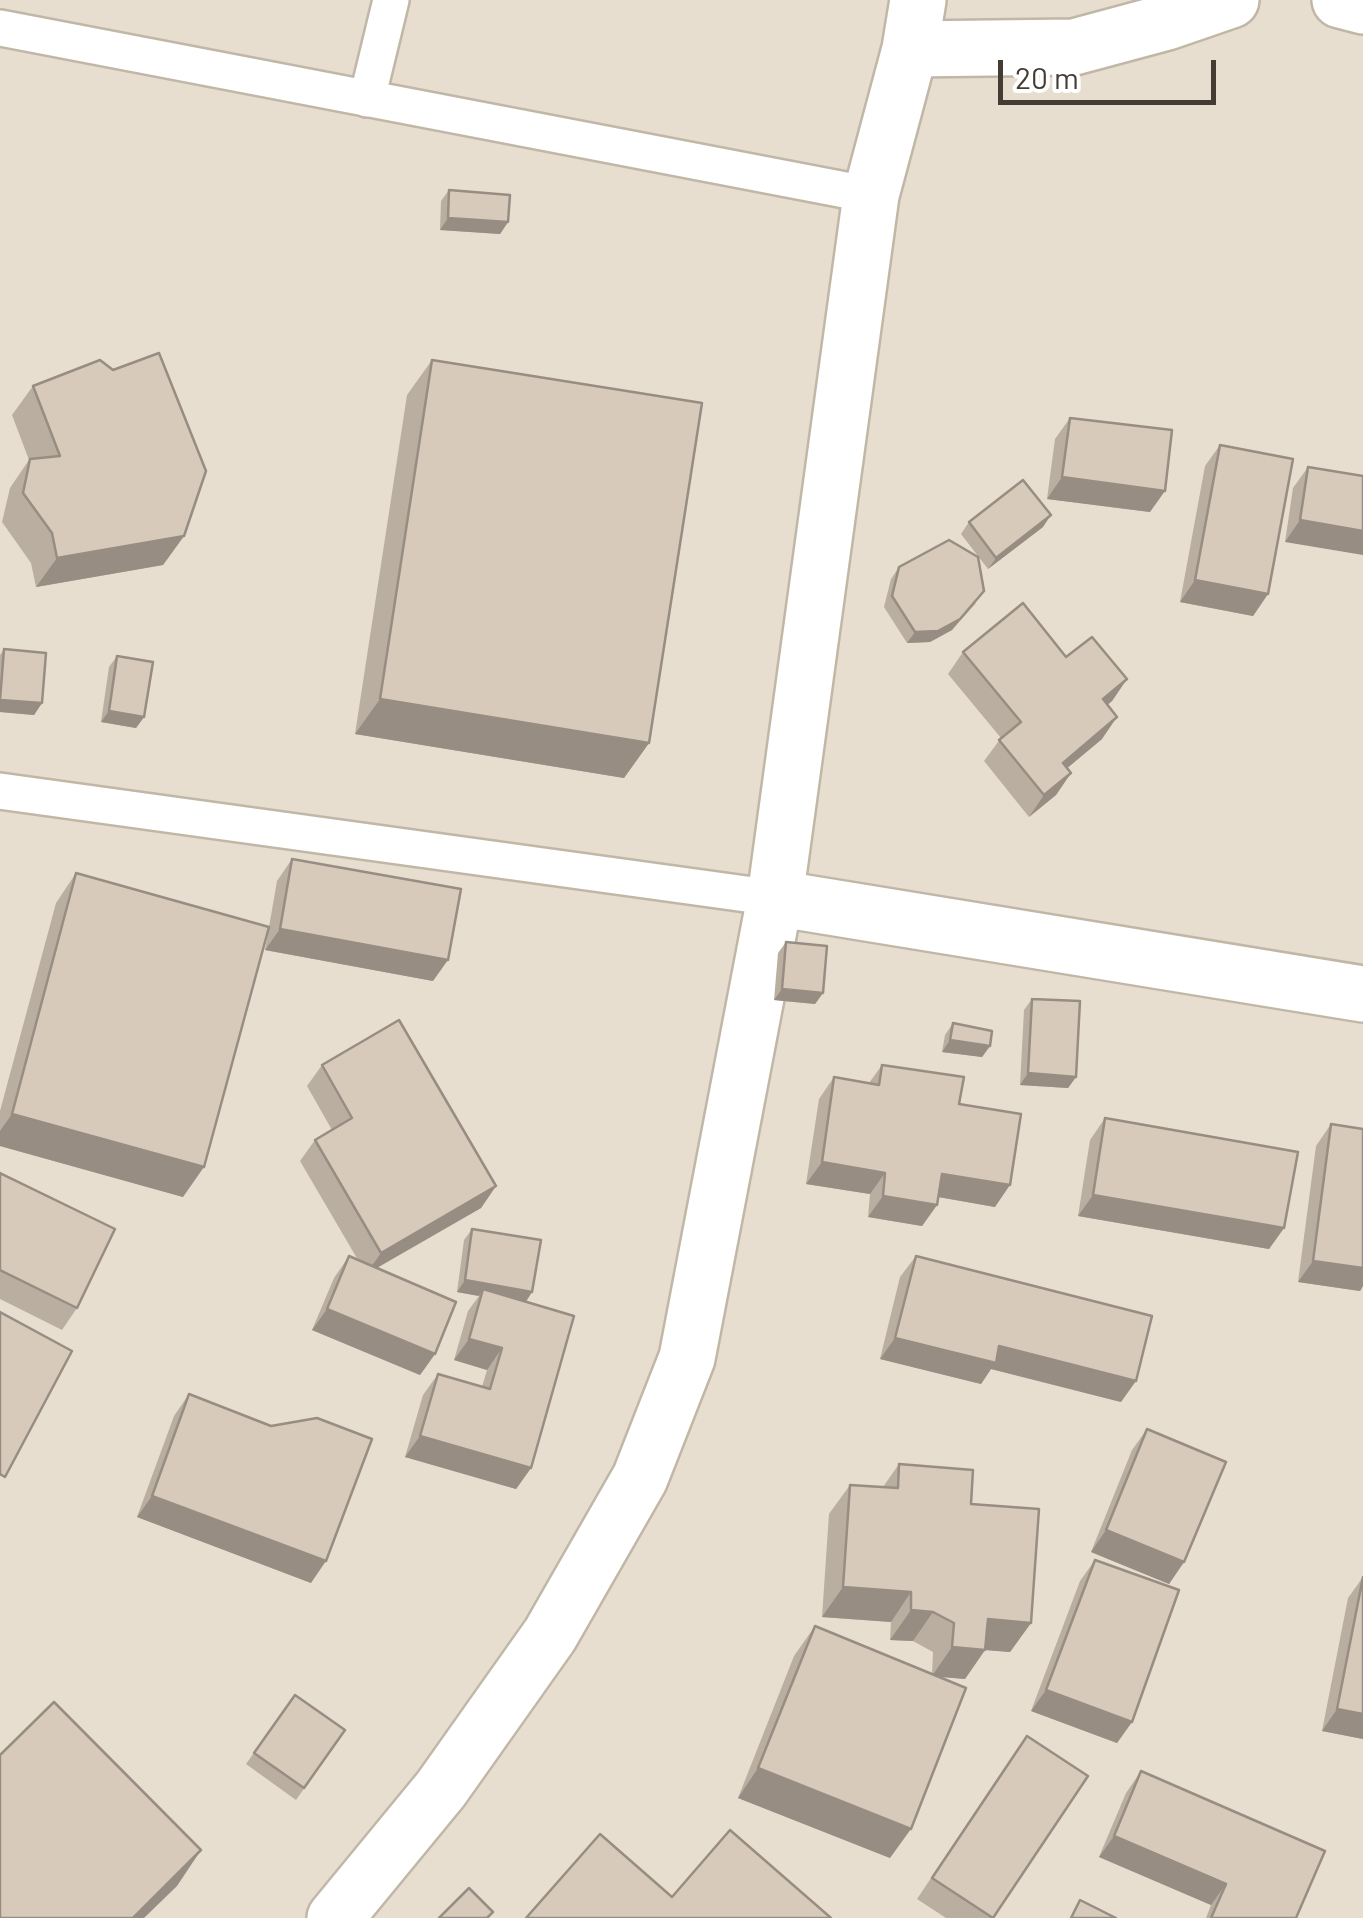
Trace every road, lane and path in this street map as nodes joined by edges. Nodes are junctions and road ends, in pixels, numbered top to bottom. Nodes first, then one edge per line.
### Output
1 (391, 0) edge
2 (1232, 0) edge
3 (1340, 0) edge
4 (1363, 6) edge
5 (914, 25) edge
6 (0, 28) edge
7 (366, 99) junction
8 (872, 195) junction
9 (0, 791) edge
10 (774, 898) junction
11 (1363, 994) edge
12 (335, 1918) edge

1 - 7 lane
2 - 5 street
3 - 4 street
5 - 8 street
6 - 7 lane
7 - 8 lane
8 - 10 street
9 - 10 lane
10 - 11 street
10 - 12 street

